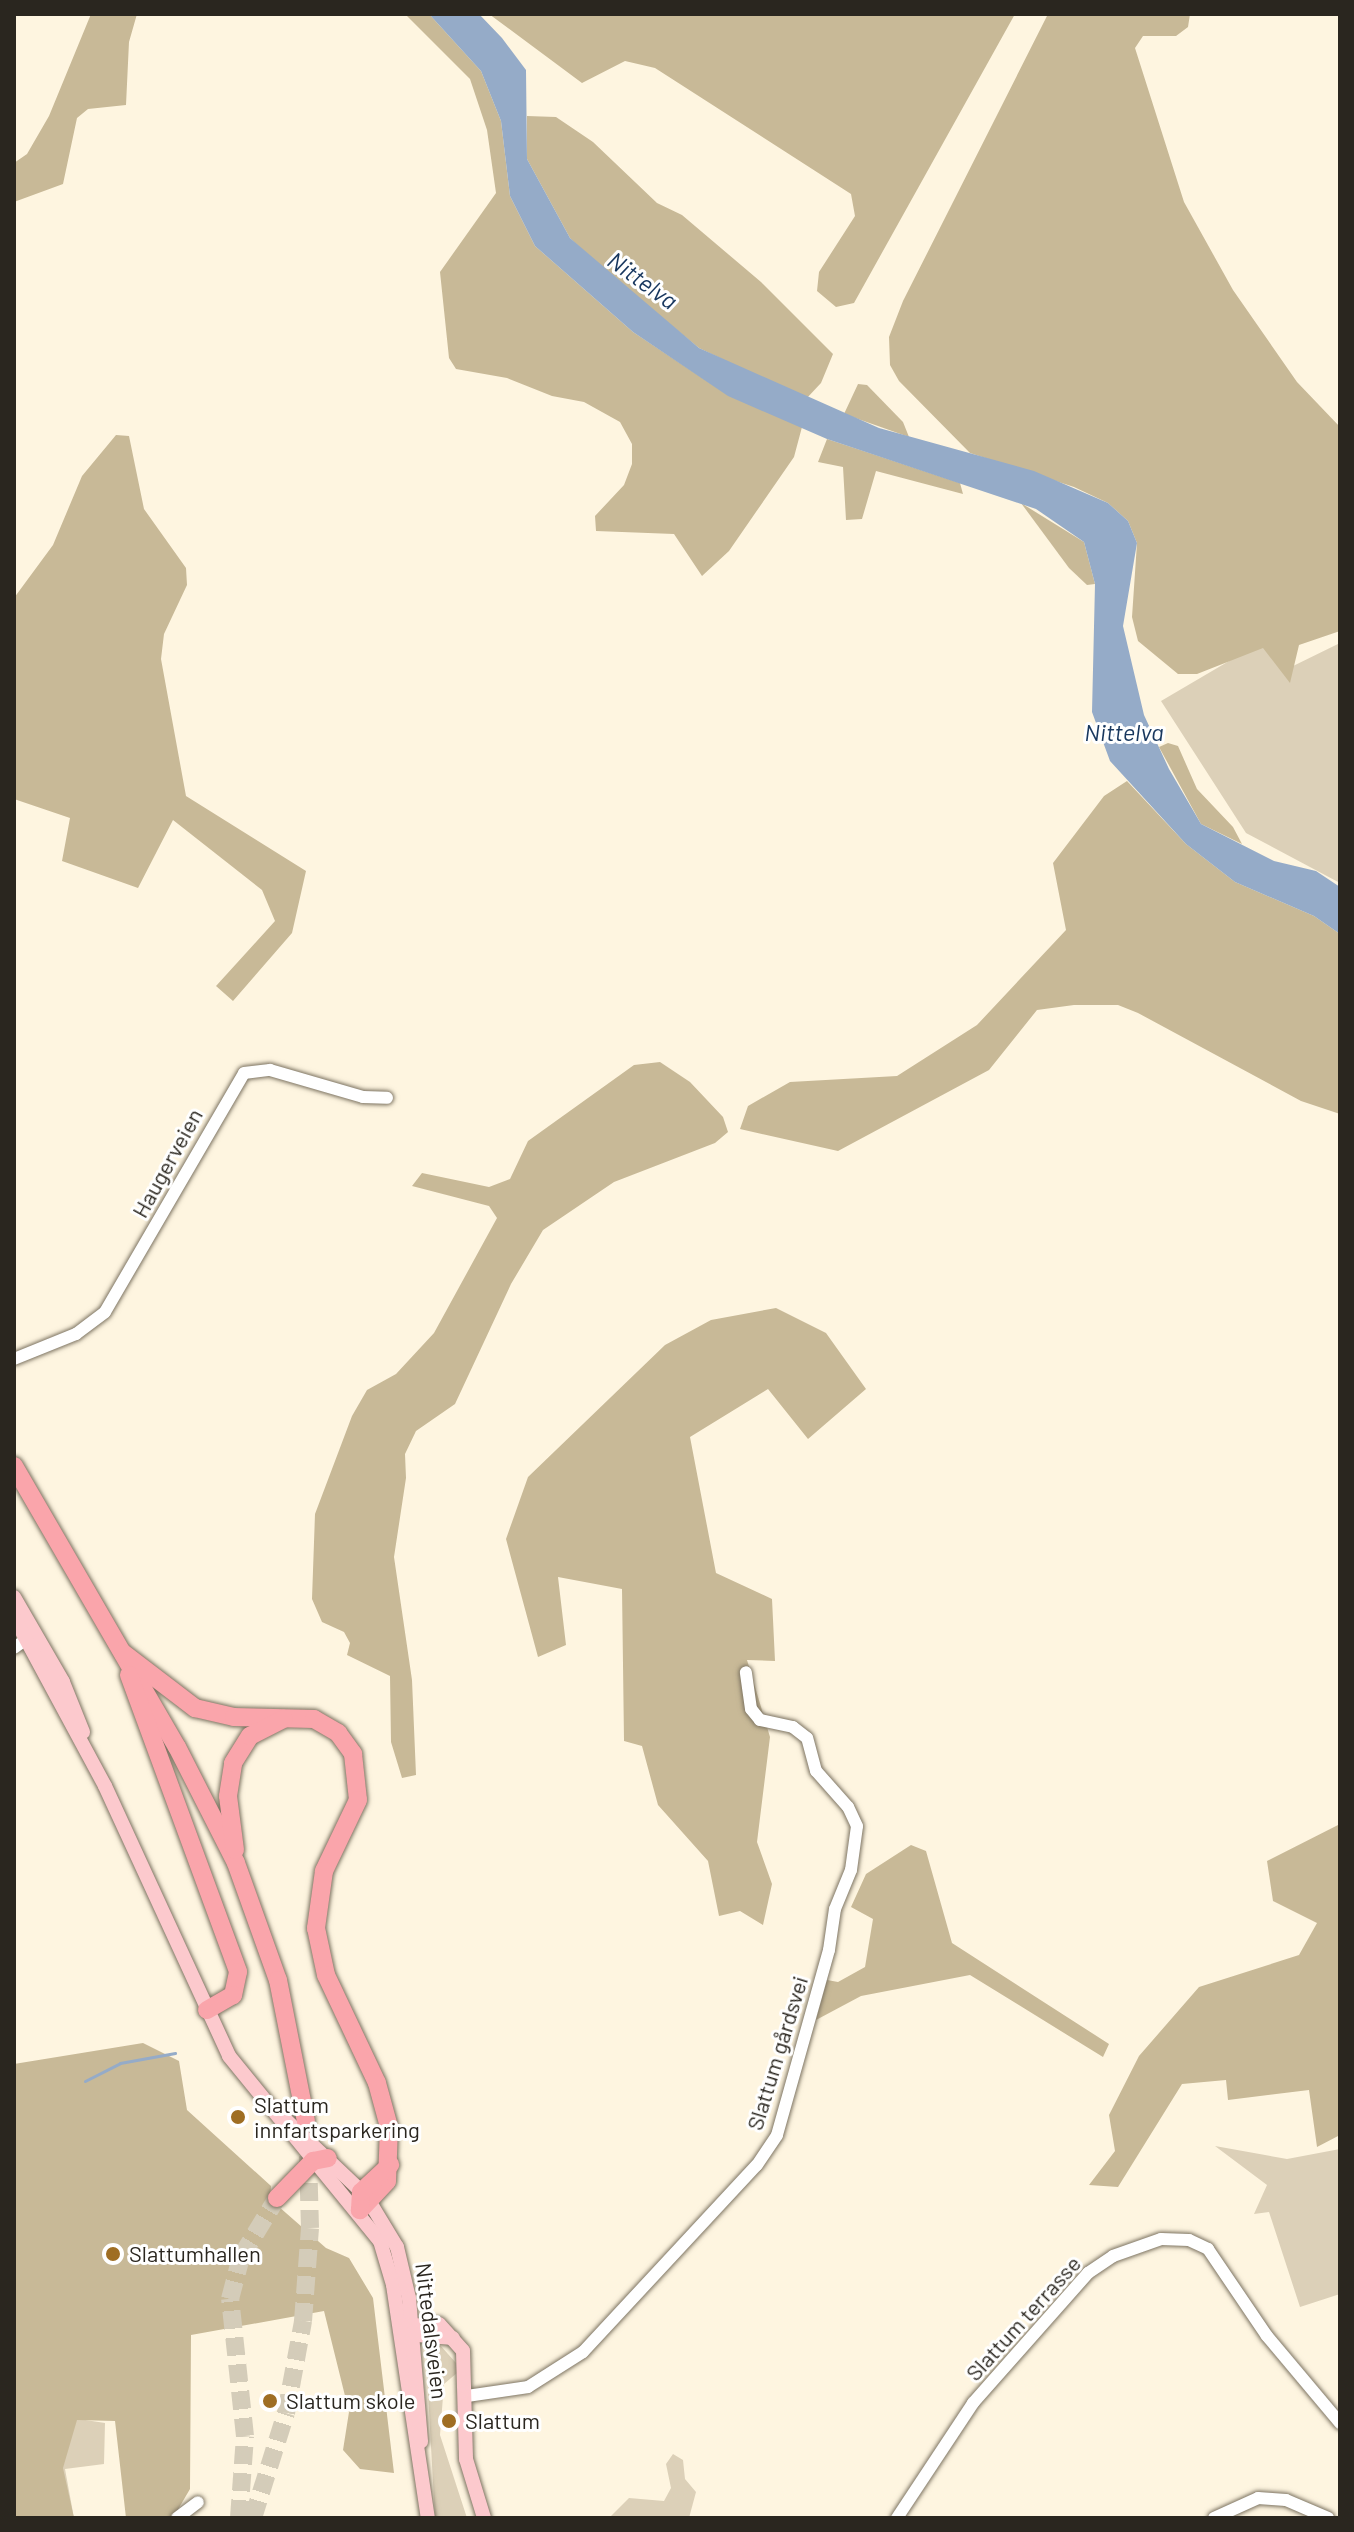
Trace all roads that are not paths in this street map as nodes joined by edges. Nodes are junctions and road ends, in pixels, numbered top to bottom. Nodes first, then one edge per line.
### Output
1 (387, 1098) dead end
2 (14, 1359) edge
3 (14, 1466) edge
4 (14, 1597) edge
5 (14, 1617) edge
6 (23, 1638) edge
7 (123, 1653) junction
8 (746, 1672) dead end
9 (290, 1716) junction
10 (236, 1863) junction
11 (207, 2010) junction
12 (306, 2121) dead end
13 (320, 2159) junction
14 (277, 2198) tunnel mouth
15 (364, 2201) junction
16 (413, 2329) junction
17 (399, 2330) junction
18 (467, 2396) junction
19 (1340, 2423) edge
20 (421, 2469) junction
21 (198, 2502) dead end
22 (177, 2518) edge
23 (428, 2518) edge
24 (484, 2518) edge
25 (897, 2518) edge
26 (1214, 2518) edge
27 (1328, 2518) edge

1 - 2 street, Haugerveien
3 - 7 highway
4 - 6 main road, Nittedalsveien
5 - 6 main road, Nittedalsveien
6 - 11 main road, Nittedalsveien
7 - 9 highway
7 - 10 highway
7 - 11 highway
8 - 18 street, Slattum gårdsvei
9 - 10 highway
9 - 15 highway
10 - 12 highway
11 - 13 main road, Nittedalsveien
13 - 14 highway
13 - 15 main road, Nittedalsveien
15 - 16 main road, Nittedalsveien
15 - 17 main road, Nittedalsveien
16 - 17 main road
16 - 18 main road
16 - 20 main road, Nittedalsveien
17 - 20 main road, Nittedalsveien
18 - 24 main road
19 - 25 street, Slattum terrasse
20 - 23 main road, Nittedalsveien
21 - 22 street
26 - 27 street

